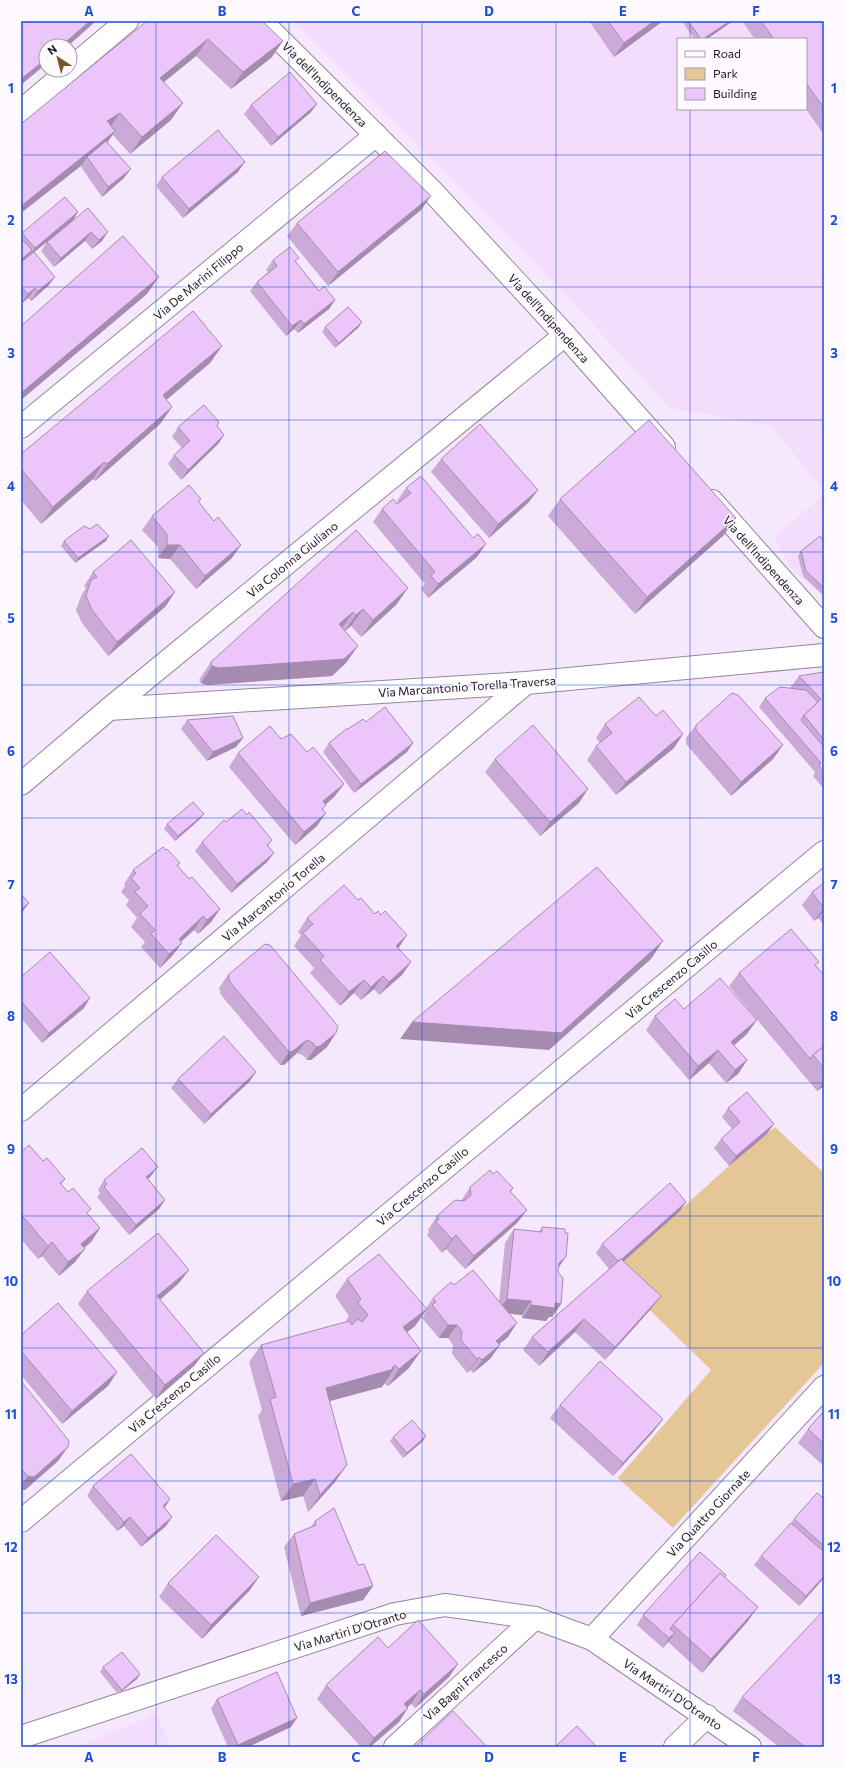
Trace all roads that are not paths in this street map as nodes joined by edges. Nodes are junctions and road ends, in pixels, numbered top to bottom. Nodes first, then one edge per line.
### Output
1 (127, 21) edge
2 (261, 21) edge
3 (78, 62) edge
4 (59, 78) edge
5 (21, 110) edge
6 (376, 135) junction
7 (565, 335) junction
8 (21, 427) edge
9 (676, 460) edge
10 (697, 484) edge
11 (824, 627) edge
12 (824, 655) edge
13 (526, 683) junction
14 (109, 710) junction
15 (21, 784) edge
16 (824, 852) edge
17 (21, 1110) edge
18 (824, 1386) edge
19 (21, 1521) edge
20 (535, 1618) junction
21 (592, 1639) junction
22 (707, 1716) junction
23 (21, 1737) edge
24 (395, 1747) edge
25 (675, 1747) edge
26 (750, 1747) edge

1 - 3 street
2 - 6 street, Via dell'Indipendenza
4 - 5 street
6 - 7 street, Via dell'Indipendenza
6 - 8 street, Via De Marini Filippo
7 - 9 street, Via dell'Indipendenza
7 - 14 street, Via Colonna Giuliano
10 - 11 street, Via dell'Indipendenza
12 - 13 street, Via Marcantonio Torella Traversa
13 - 14 street, Via Marcantonio Torella Traversa
13 - 17 street, Via Marcantonio Torella
14 - 15 street, Via Colonna Giuliano
16 - 19 street, Via Crescenzo Casillo
18 - 21 street, Via Quattro Giornate
20 - 21 street, Via Martiri D'Otranto
20 - 23 street, Via Martiri D'Otranto
20 - 24 street, Via Bagni Francesco
21 - 22 street, Via Martiri D'Otranto
22 - 25 street
22 - 26 street, Via Martiri D'Otranto

